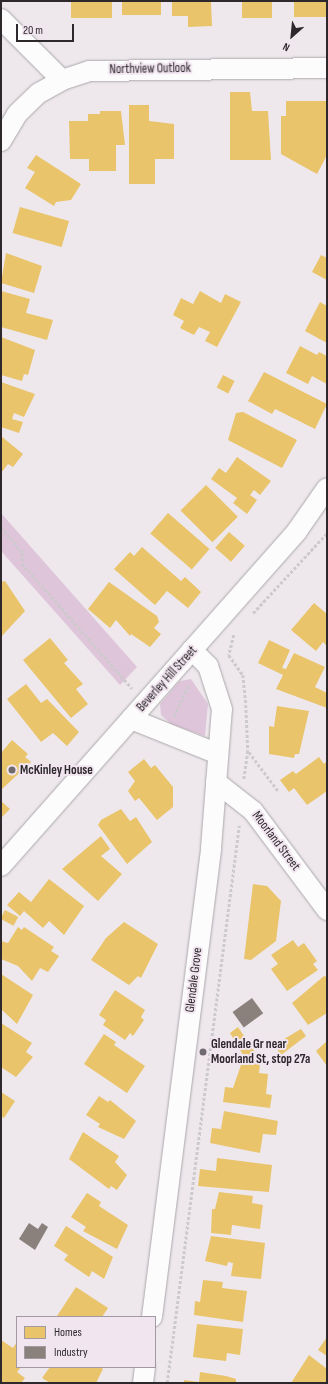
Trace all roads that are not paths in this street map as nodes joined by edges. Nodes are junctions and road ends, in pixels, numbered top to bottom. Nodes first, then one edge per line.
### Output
1 (1, 19) edge
2 (327, 68) edge
3 (62, 80) junction
4 (1, 141) edge
5 (327, 488) edge
6 (192, 650) junction
7 (131, 719) junction
8 (218, 754) junction
9 (216, 782) junction
10 (1, 866) edge
11 (327, 910) edge
12 (152, 1316) edge
13 (145, 1368) edge
14 (143, 1383) edge

1 - 3 street
2 - 3 street, Northview Outlook
3 - 4 street, Northview Outlook
5 - 6 street, Beverley Hill Street
6 - 7 street, Beverley Hill Street
6 - 8 street, Glendale Grove
7 - 8 street
7 - 10 street, Beverley Hill Street
8 - 9 street, Glendale Grove
9 - 11 street, Moorland Street
9 - 12 street, Glendale Grove
13 - 14 street

